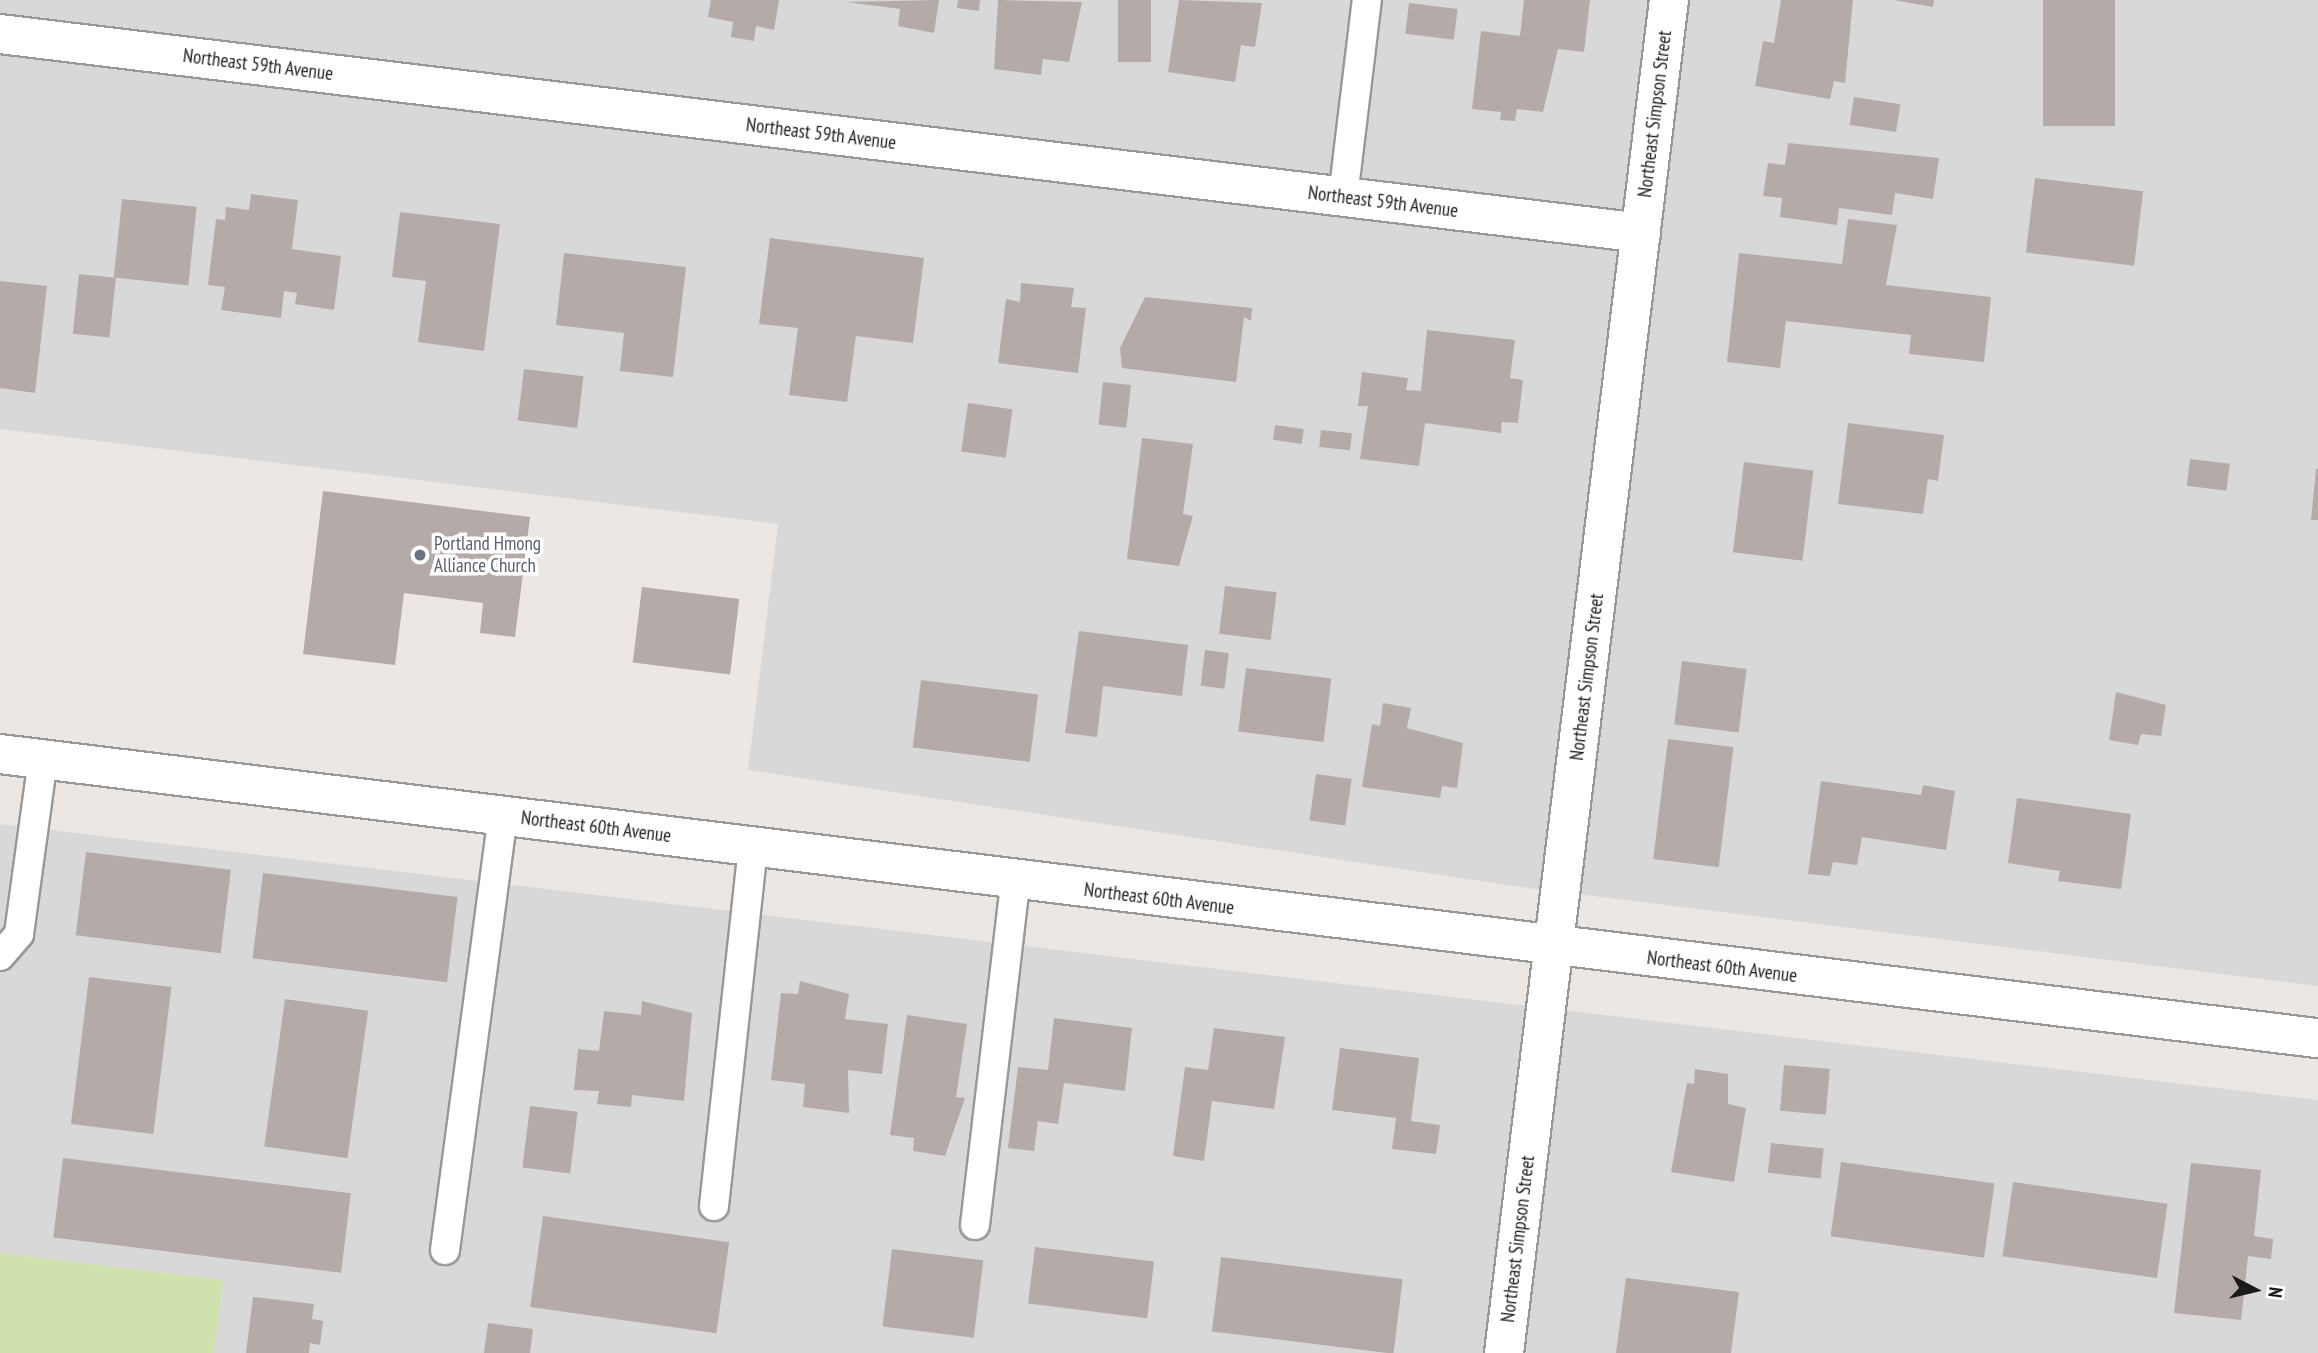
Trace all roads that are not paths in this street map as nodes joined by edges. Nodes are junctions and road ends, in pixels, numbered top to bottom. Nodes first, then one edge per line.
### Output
1 (1367, 0) edge
2 (1669, 0) edge
3 (0, 34) edge
4 (1343, 197) junction
5 (1641, 233) junction
6 (0, 754) edge
7 (43, 759) junction
8 (503, 816) junction
9 (753, 848) junction
10 (1016, 882) junction
11 (1554, 947) junction
12 (0, 956) edge
13 (2318, 1038) edge
14 (714, 1206) dead end
15 (975, 1225) dead end
16 (444, 1250) dead end
17 (1504, 1353) edge

1 - 4 lane
2 - 5 street, Northeast Simpson Street
3 - 4 street, Northeast 59th Avenue
4 - 5 street, Northeast 59th Avenue
5 - 11 street, Northeast Simpson Street
6 - 7 street, Northeast 60th Avenue
7 - 8 street, Northeast 60th Avenue
7 - 12 lane
8 - 9 street, Northeast 60th Avenue
8 - 16 lane
9 - 10 street, Northeast 60th Avenue
9 - 14 lane
10 - 11 street, Northeast 60th Avenue
10 - 15 lane
11 - 13 street, Northeast 60th Avenue
11 - 17 street, Northeast Simpson Street

